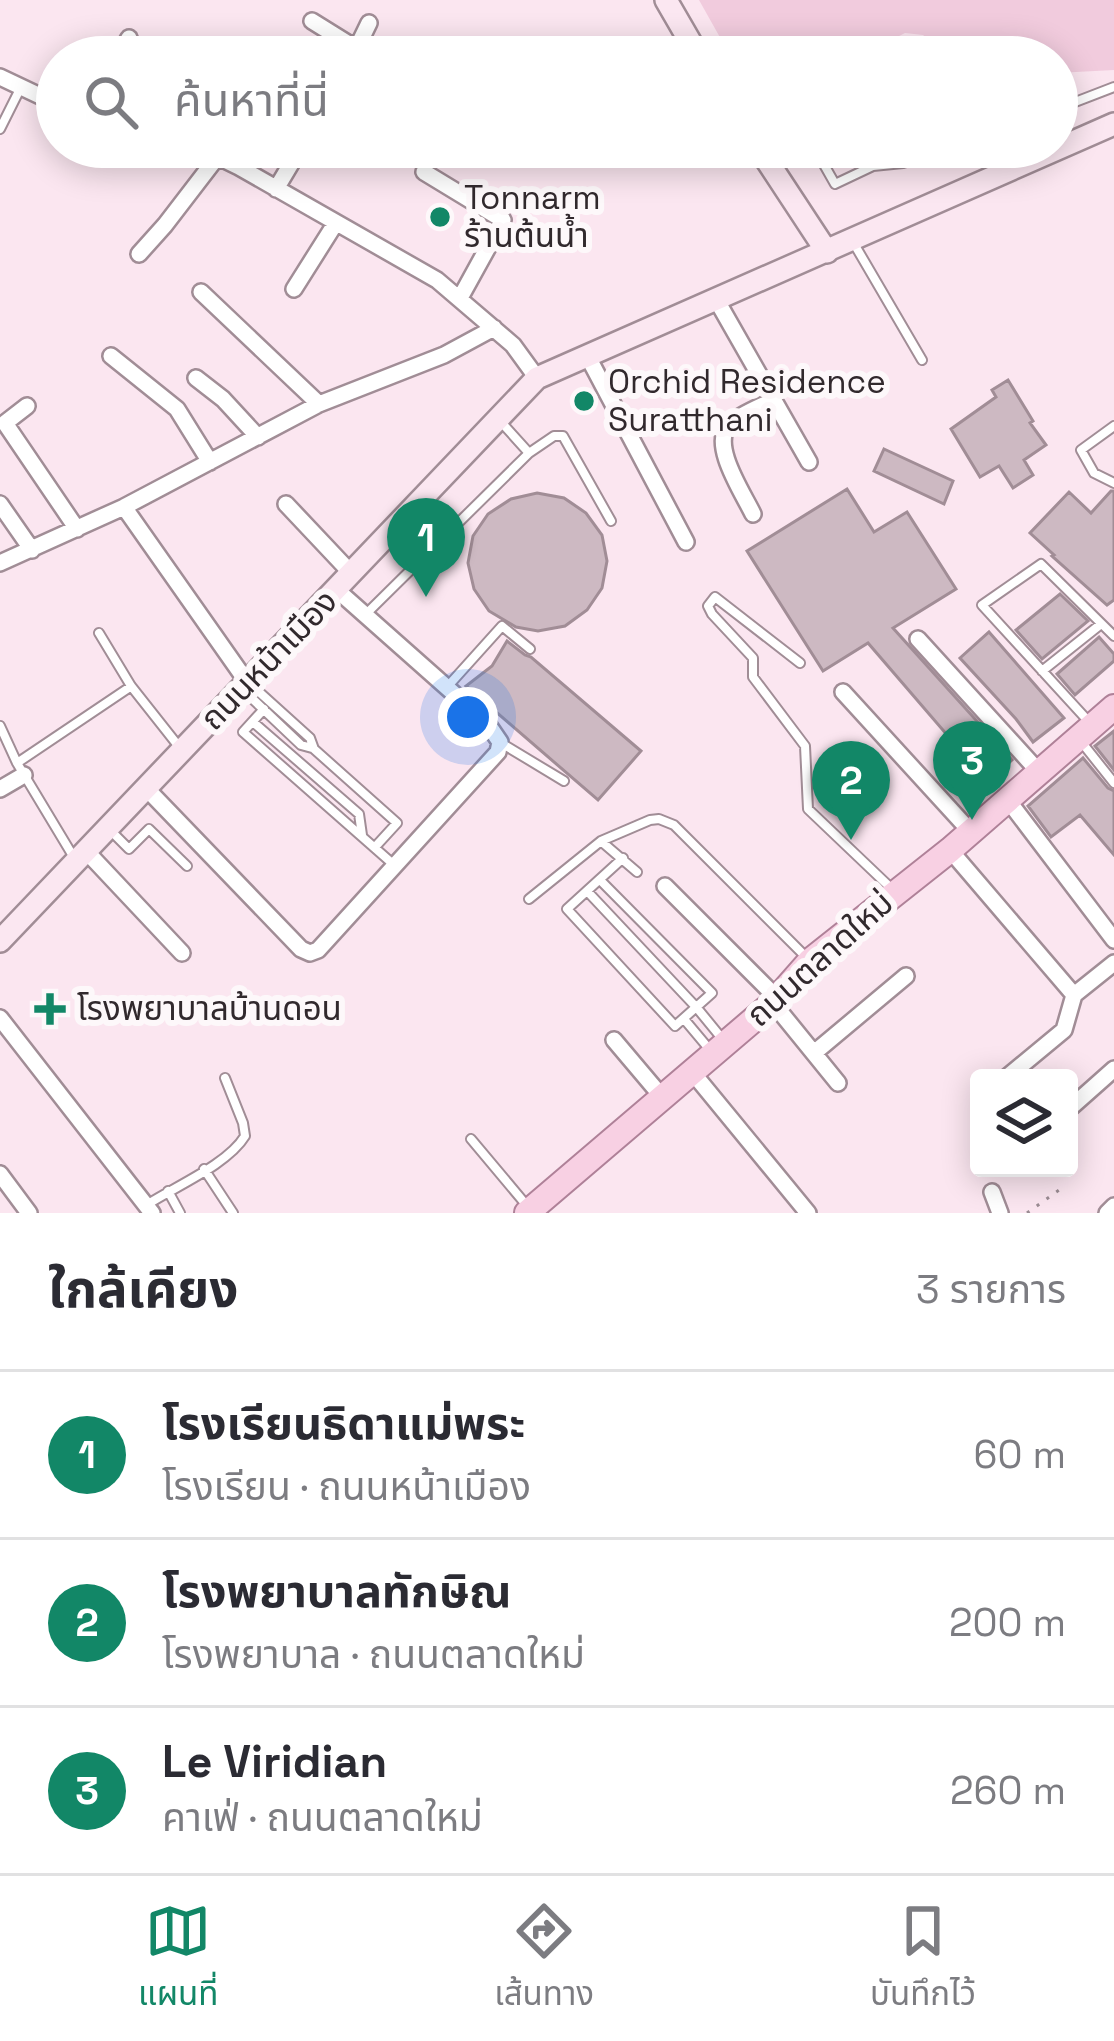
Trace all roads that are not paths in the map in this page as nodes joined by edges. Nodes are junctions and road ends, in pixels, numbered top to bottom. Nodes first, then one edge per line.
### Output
1 (666, 0) edge
2 (312, 22) dead end
3 (369, 23) dead end
4 (331, 36) edge
5 (363, 36) edge
6 (687, 36) edge
7 (0, 77) edge
8 (1114, 87) edge
9 (21, 88) junction
10 (36, 95) edge
11 (1078, 101) edge
12 (4, 113) edge
13 (1114, 124) edge
14 (0, 129) edge
15 (1078, 140) edge
16 (209, 168) edge
17 (239, 168) edge
18 (288, 168) edge
19 (772, 168) edge
20 (826, 168) edge
21 (869, 168) edge
22 (1016, 168) edge
23 (424, 172) dead end
24 (275, 189) junction
25 (335, 224) junction
26 (853, 241) junction
27 (827, 252) junction
28 (139, 254) dead end
29 (294, 289) dead end
30 (201, 292) dead end
31 (460, 298) junction
32 (716, 299) junction
33 (494, 328) junction
34 (586, 355) junction
35 (111, 356) dead end
36 (922, 360) dead end
37 (196, 378) dead end
38 (537, 378) junction
39 (774, 400) junction
40 (319, 404) junction
41 (27, 406) dead end
42 (498, 418) junction
43 (1111, 428) edge
44 (258, 436) junction
45 (1114, 440) edge
46 (530, 453) junction
47 (210, 462) junction
48 (809, 462) dead end
49 (1114, 482) edge
50 (0, 504) edge
51 (286, 504) dead end
52 (124, 507) junction
53 (753, 514) dead end
54 (611, 521) dead end
55 (77, 529) junction
56 (686, 542) dead end
57 (32, 550) junction
58 (0, 563) edge
59 (345, 582) junction
60 (365, 615) junction
61 (1101, 624) junction
62 (99, 633) dead end
63 (1114, 636) edge
64 (917, 639) dead end
65 (530, 649) dead end
66 (800, 663) dead end
67 (1042, 671) junction
68 (244, 685) junction
69 (130, 686) junction
70 (447, 687) junction
71 (843, 692) dead end
72 (1114, 707) edge
73 (264, 710) junction
74 (0, 727) edge
75 (1085, 732) junction
76 (500, 742) junction
77 (314, 748) junction
78 (181, 749) junction
79 (21, 769) junction
80 (1040, 772) junction
81 (564, 781) dead end
82 (1114, 783) edge
83 (145, 787) junction
84 (0, 789) edge
85 (1007, 799) junction
86 (108, 828) junction
87 (970, 831) junction
88 (601, 841) junction
89 (375, 847) junction
90 (950, 850) junction
91 (81, 856) junction
92 (623, 858) junction
93 (187, 866) dead end
94 (394, 866) junction
95 (637, 872) dead end
96 (600, 880) junction
97 (665, 886) dead end
98 (587, 891) junction
99 (894, 891) junction
100 (530, 898) dead end
101 (1114, 940) edge
102 (0, 941) edge
103 (182, 953) dead end
104 (810, 961) junction
105 (1114, 963) edge
106 (906, 976) dead end
107 (1073, 995) junction
108 (775, 1000) junction
109 (697, 1008) junction
110 (0, 1018) edge
111 (684, 1019) junction
112 (614, 1040) dead end
113 (720, 1049) junction
114 (814, 1053) junction
115 (1017, 1069) edge
116 (1114, 1069) edge
117 (693, 1073) junction
118 (225, 1078) dead end
119 (838, 1083) dead end
120 (663, 1098) junction
121 (1078, 1101) edge
122 (471, 1139) dead end
123 (205, 1169) junction
124 (0, 1174) edge
125 (168, 1191) junction
126 (992, 1192) dead end
127 (1114, 1207) edge
128 (150, 1209) edge
129 (529, 1211) edge
130 (28, 1213) edge
131 (180, 1213) edge
132 (233, 1213) edge
133 (808, 1213) edge
134 (1000, 1213) edge
135 (1107, 1213) edge

1 - 6 street
2 - 4 street
3 - 5 street
7 - 9 street
8 - 11 lane
9 - 10 street
9 - 12 lane
12 - 14 lane
13 - 15 street
16 - 28 street
17 - 24 street
18 - 24 street
19 - 27 street
20 - 21 lane
22 - 26 street
23 - 31 street
24 - 25 street
25 - 29 street
25 - 31 street
26 - 27 street
26 - 36 lane
27 - 32 street
30 - 40 street
31 - 33 street
32 - 34 street
32 - 39 street
33 - 38 street
33 - 40 street
34 - 38 street
34 - 56 street
35 - 47 street
37 - 44 street
38 - 42 street, ถนนหน้าเมือง
39 - 48 street
39 - 53 street
40 - 44 street
41 - 55 street
42 - 46 lane
42 - 59 street, ถนนหน้าเมือง
43 - 45 lane
43 - 49 lane
44 - 47 street
46 - 54 lane
46 - 60 lane
47 - 52 street
50 - 57 street
51 - 59 street
52 - 55 street
52 - 68 street
55 - 57 street
57 - 58 street
59 - 60 street
59 - 68 street, ถนนหน้าเมือง
60 - 70 street
61 - 63 lane
61 - 67 lane
61 - 67 lane
62 - 69 lane
64 - 80 street
65 - 70 lane
66 - 99 lane
67 - 75 lane
68 - 73 lane
68 - 77 lane
68 - 78 street, ถนนหน้าเมือง
69 - 78 lane
69 - 79 lane
70 - 76 street
71 - 87 street
72 - 75 main road, ถนนตลาดใหม่
73 - 77 lane
73 - 89 lane
74 - 79 lane
75 - 80 main road, ถนนตลาดใหม่
75 - 82 lane
76 - 81 lane
76 - 94 street
77 - 89 lane
78 - 83 street, ถนนหน้าเมือง
79 - 84 street
79 - 91 lane
80 - 85 main road, ถนนตลาดใหม่
83 - 86 street, ถนนหน้าเมือง
83 - 94 street
85 - 87 main road, ถนนตลาดใหม่
85 - 101 street
86 - 91 street, ถนนหน้าเมือง
86 - 93 lane
87 - 90 main road, ถนนตลาดใหม่
88 - 92 lane
88 - 100 lane
88 - 104 lane
89 - 94 lane
90 - 99 main road, ถนนตลาดใหม่
90 - 107 street
91 - 102 street, ถนนหน้าเมือง
91 - 103 street
92 - 95 lane
92 - 96 lane
96 - 98 lane
96 - 109 lane
97 - 108 street
98 - 109 lane
98 - 111 lane
99 - 104 main road, ถนนตลาดใหม่
104 - 108 main road, ถนนตลาดใหม่
105 - 107 street
106 - 114 street
107 - 115 street
108 - 113 main road, ถนนตลาดใหม่
108 - 114 street
109 - 111 lane
109 - 113 lane
110 - 128 street
111 - 113 lane
112 - 120 street
113 - 117 main road, ถนนตลาดใหม่
114 - 119 street
116 - 121 street
117 - 120 main road, ถนนตลาดใหม่
117 - 133 street
118 - 123 lane
120 - 129 main road, ถนนตลาดใหม่
122 - 129 lane
123 - 125 lane
123 - 132 lane
124 - 130 street
125 - 128 lane
125 - 131 lane
126 - 134 street
127 - 135 street

